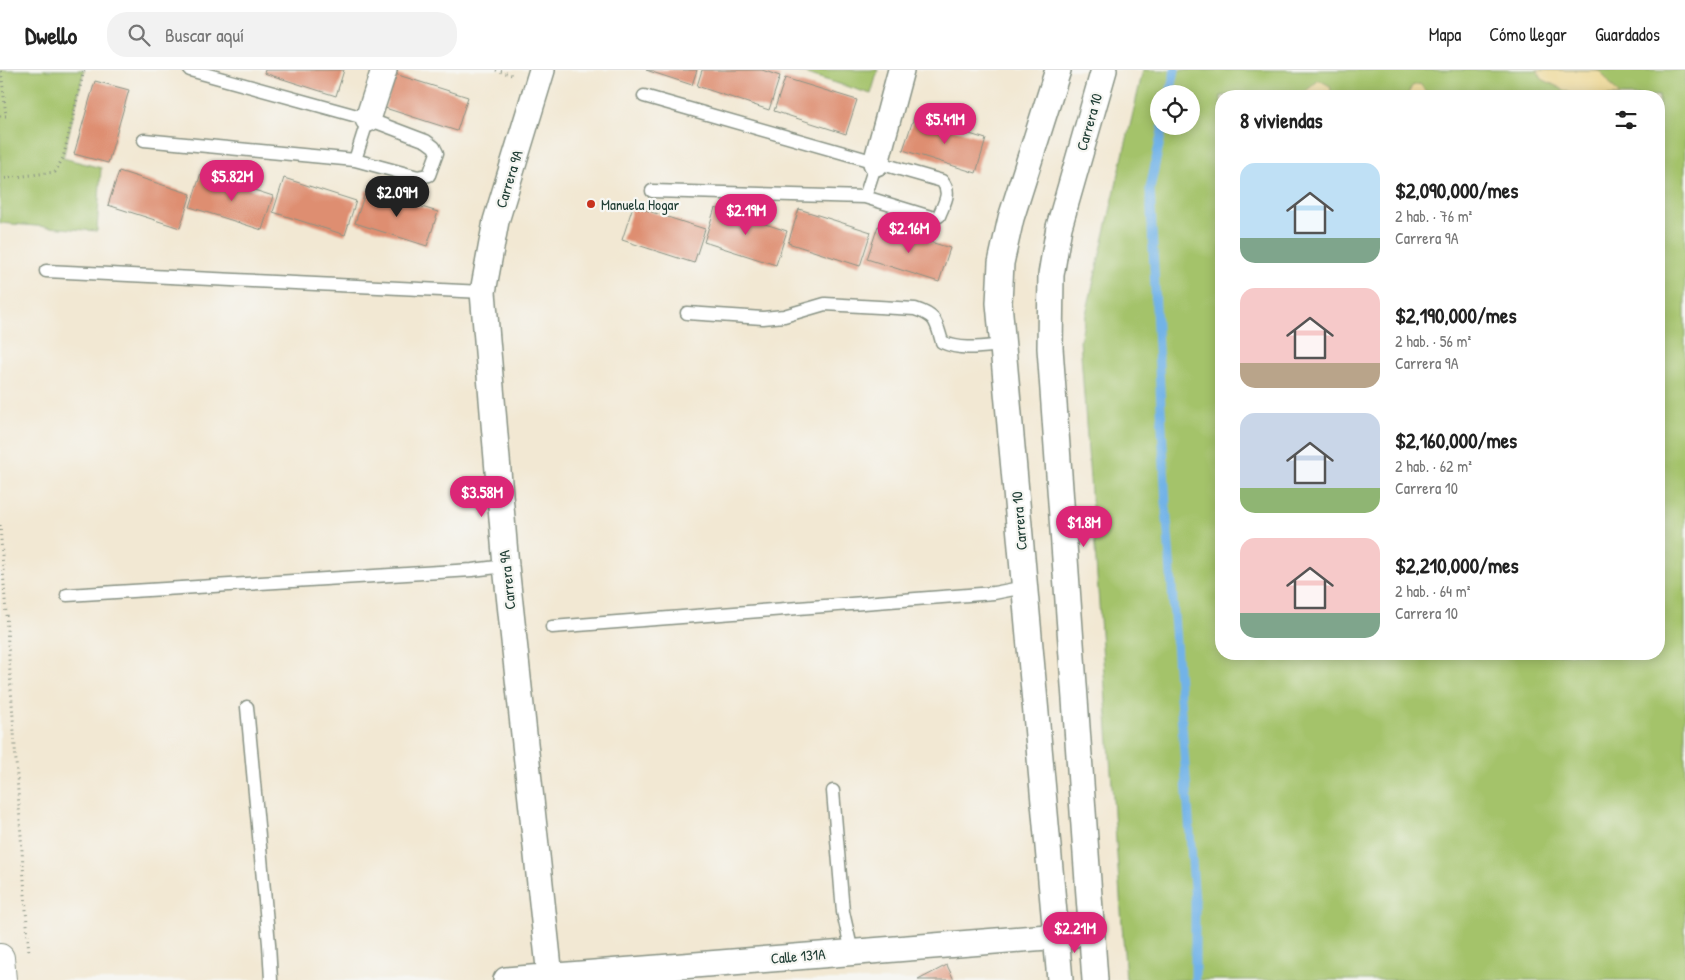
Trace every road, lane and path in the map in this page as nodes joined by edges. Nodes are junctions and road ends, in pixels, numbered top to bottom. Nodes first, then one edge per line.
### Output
1 (1, 70) edge
2 (84, 70) edge
3 (190, 70) edge
4 (384, 70) edge
5 (542, 70) edge
6 (901, 70) edge
7 (1058, 70) edge
8 (1104, 70) edge
9 (644, 96) dead end
10 (0, 116) edge
11 (368, 119) junction
12 (144, 140) dead end
13 (355, 160) junction
14 (876, 163) junction
15 (0, 179) edge
16 (652, 191) dead end
17 (865, 198) junction
18 (46, 271) dead end
19 (483, 292) junction
20 (687, 313) dead end
21 (1002, 345) junction
22 (0, 525) edge
23 (506, 566) junction
24 (1025, 587) junction
25 (67, 595) dead end
26 (552, 627) dead end
27 (247, 707) dead end
28 (833, 791) dead end
29 (1091, 933) junction
30 (1056, 936) junction
31 (852, 952) junction
32 (0, 958) edge
33 (30, 960) dead end
34 (550, 977) junction
35 (2, 980) edge
36 (271, 980) edge
37 (506, 980) edge
38 (1060, 980) edge
39 (1095, 980) edge

1 - 10 path
2 - 15 path
3 - 11 lane
4 - 11 street
5 - 19 street, Carrera 9A
6 - 14 street
7 - 21 street, Carrera 10
8 - 29 street, Carrera 10
9 - 14 lane
11 - 13 lane
11 - 13 lane
12 - 13 lane
14 - 17 lane
14 - 17 lane
16 - 17 lane
18 - 19 lane
19 - 23 street, Carrera 9A
20 - 21 lane
21 - 24 street, Carrera 10
22 - 33 path
23 - 25 lane
23 - 34 street, Carrera 9A
24 - 26 lane
24 - 30 street, Carrera 10
27 - 36 lane
28 - 31 lane
29 - 30 street, Calle 131A
29 - 39 street, Carrera 10
30 - 31 street, Calle 131A
30 - 38 street, Carrera 10
31 - 34 street, Calle 131A
32 - 35 main road
34 - 37 street, Calle 131A

